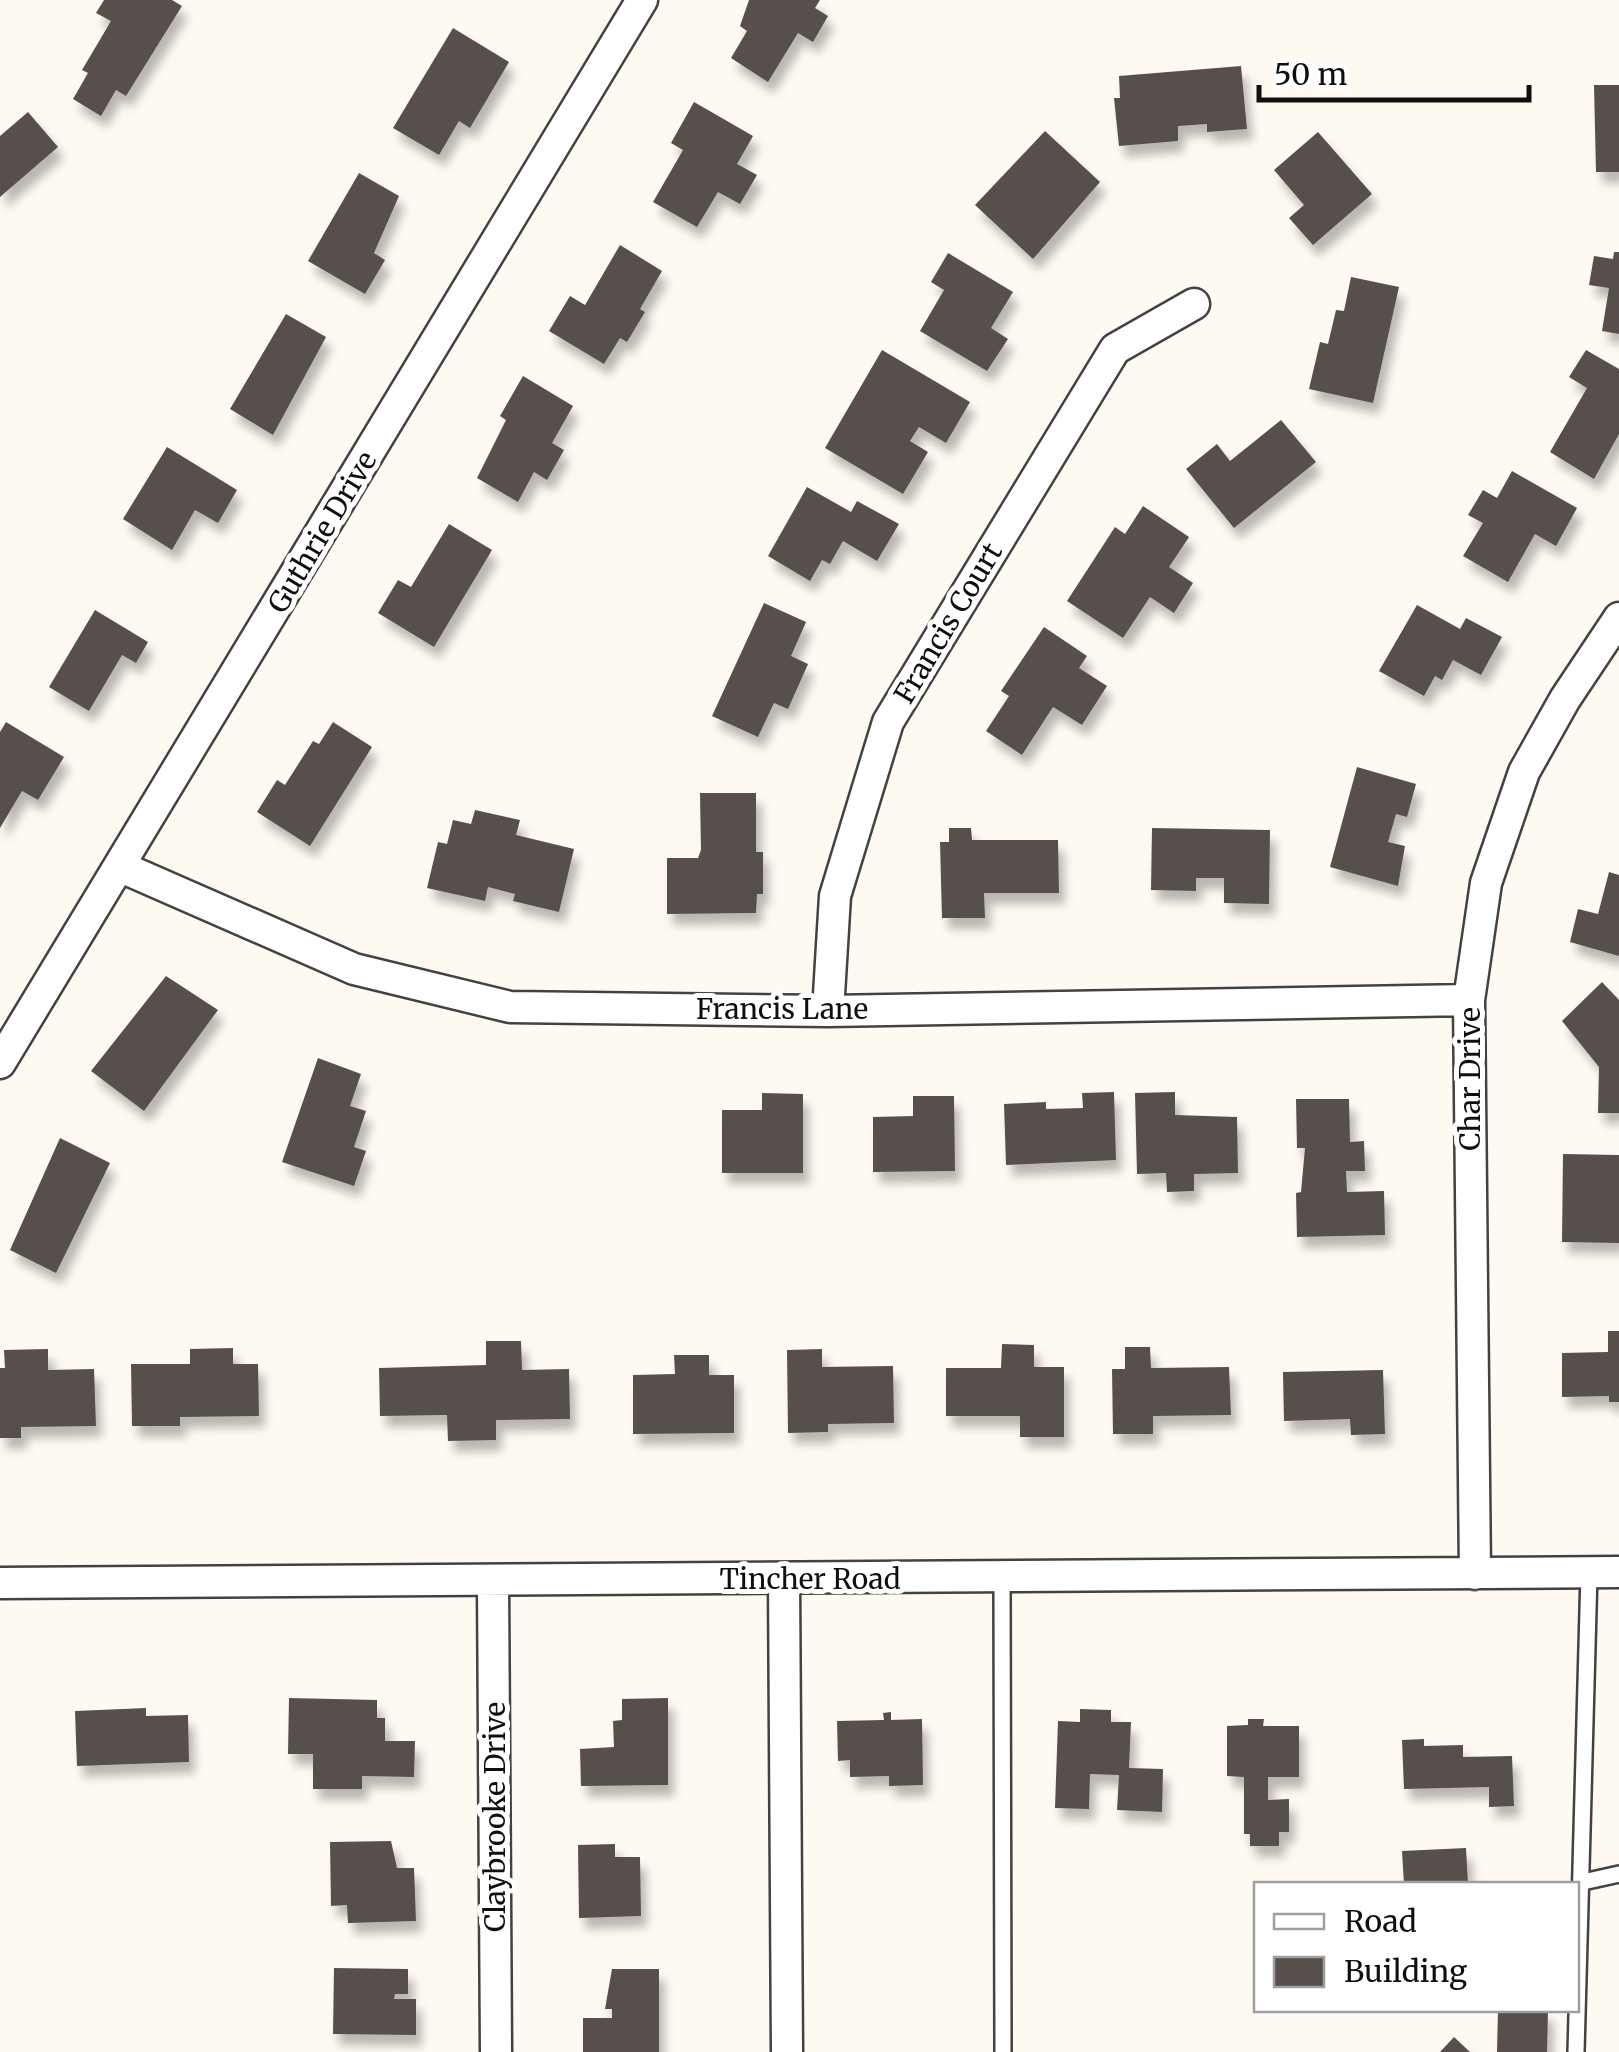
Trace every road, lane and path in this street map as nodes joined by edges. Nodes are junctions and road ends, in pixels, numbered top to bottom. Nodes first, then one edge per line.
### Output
1 (642, 0) edge
2 (1194, 304) dead end
3 (1619, 618) edge
4 (120, 867) junction
5 (1469, 1000) junction
6 (828, 1011) junction
7 (0, 1064) edge
8 (1604, 1572) edge
9 (1475, 1574) junction
10 (1002, 1578) junction
11 (784, 1580) junction
12 (493, 1582) junction
13 (0, 1583) edge
14 (1619, 1874) edge
15 (1583, 1882) junction
16 (1579, 1979) edge
17 (1578, 2012) edge
18 (496, 2052) edge
19 (787, 2052) edge
20 (1003, 2052) edge
21 (1576, 2052) edge

1 - 4 street, Guthrie Drive
2 - 6 street, Francis Court
3 - 5 street, Char Drive
4 - 6 street, Francis Lane
4 - 7 street, Guthrie Drive
5 - 6 street, Francis Lane
5 - 9 street, Char Drive
8 - 9 street, Tincher Road
8 - 15 lane
9 - 10 street, Tincher Road
10 - 11 street, Tincher Road
10 - 20 lane
11 - 12 street, Tincher Road
11 - 19 street
12 - 13 street, Tincher Road
12 - 18 street, Claybrooke Drive
14 - 15 lane
15 - 16 lane
17 - 21 lane

